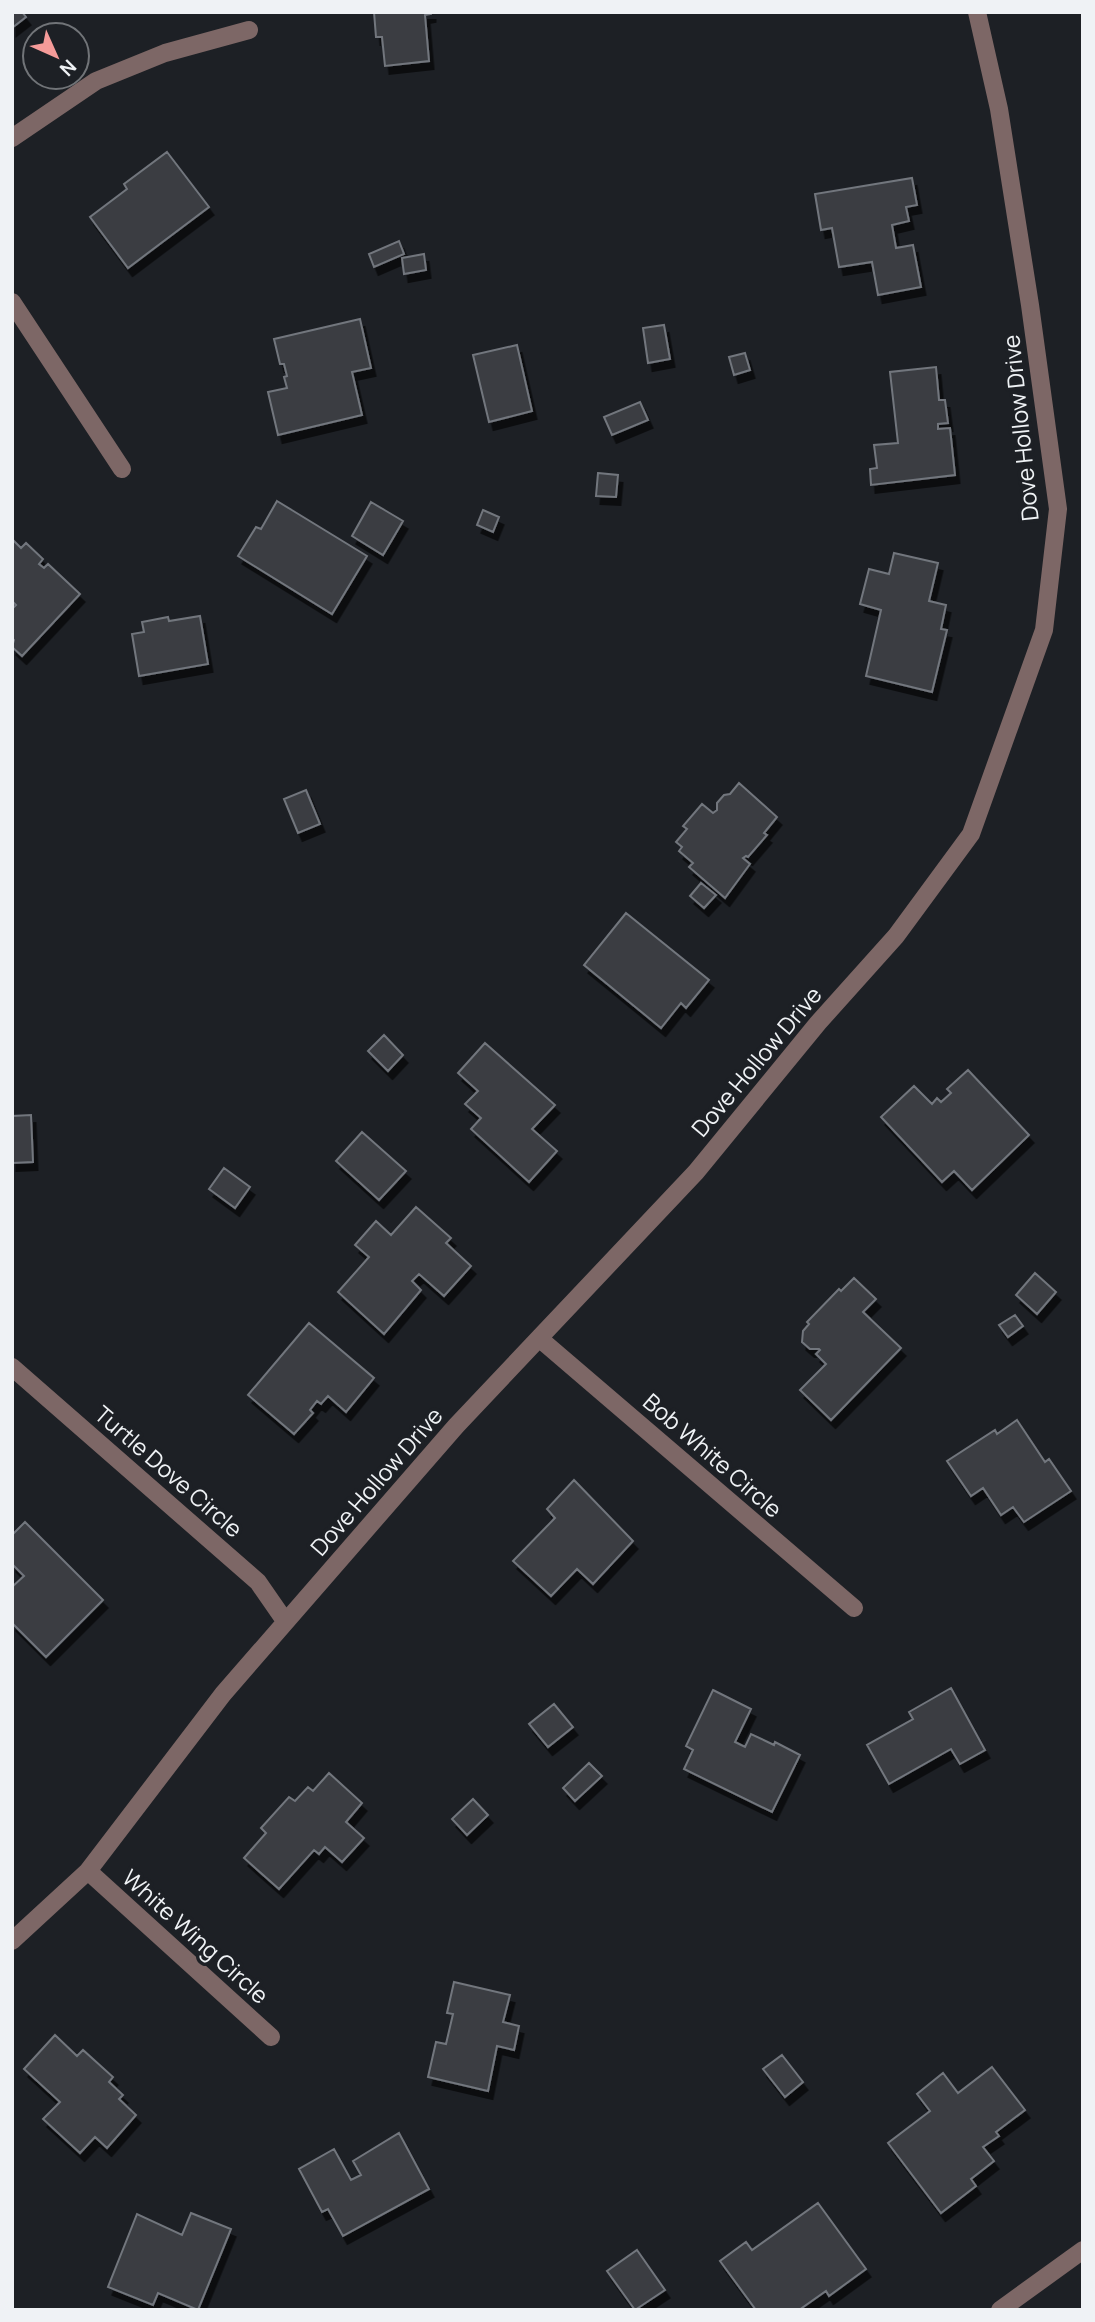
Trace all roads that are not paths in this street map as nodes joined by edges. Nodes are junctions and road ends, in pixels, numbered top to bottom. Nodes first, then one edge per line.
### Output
1 (978, 12) edge
2 (249, 30) dead end
3 (12, 138) edge
4 (12, 302) edge
5 (122, 469) dead end
6 (540, 1339) junction
7 (12, 1367) edge
8 (854, 1608) dead end
9 (285, 1620) junction
10 (88, 1871) junction
11 (12, 1941) edge
12 (271, 2037) dead end
13 (1083, 2250) edge
14 (1000, 2310) edge

1 - 6 street, Dove Hollow Drive
2 - 3 street
4 - 5 street
6 - 8 street, Bob White Circle
6 - 9 street, Dove Hollow Drive
7 - 9 street, Turtle Dove Circle
9 - 10 street, Dove Hollow Drive
10 - 11 street, Dove Hollow Drive
10 - 12 street, White Wing Circle
13 - 14 street

